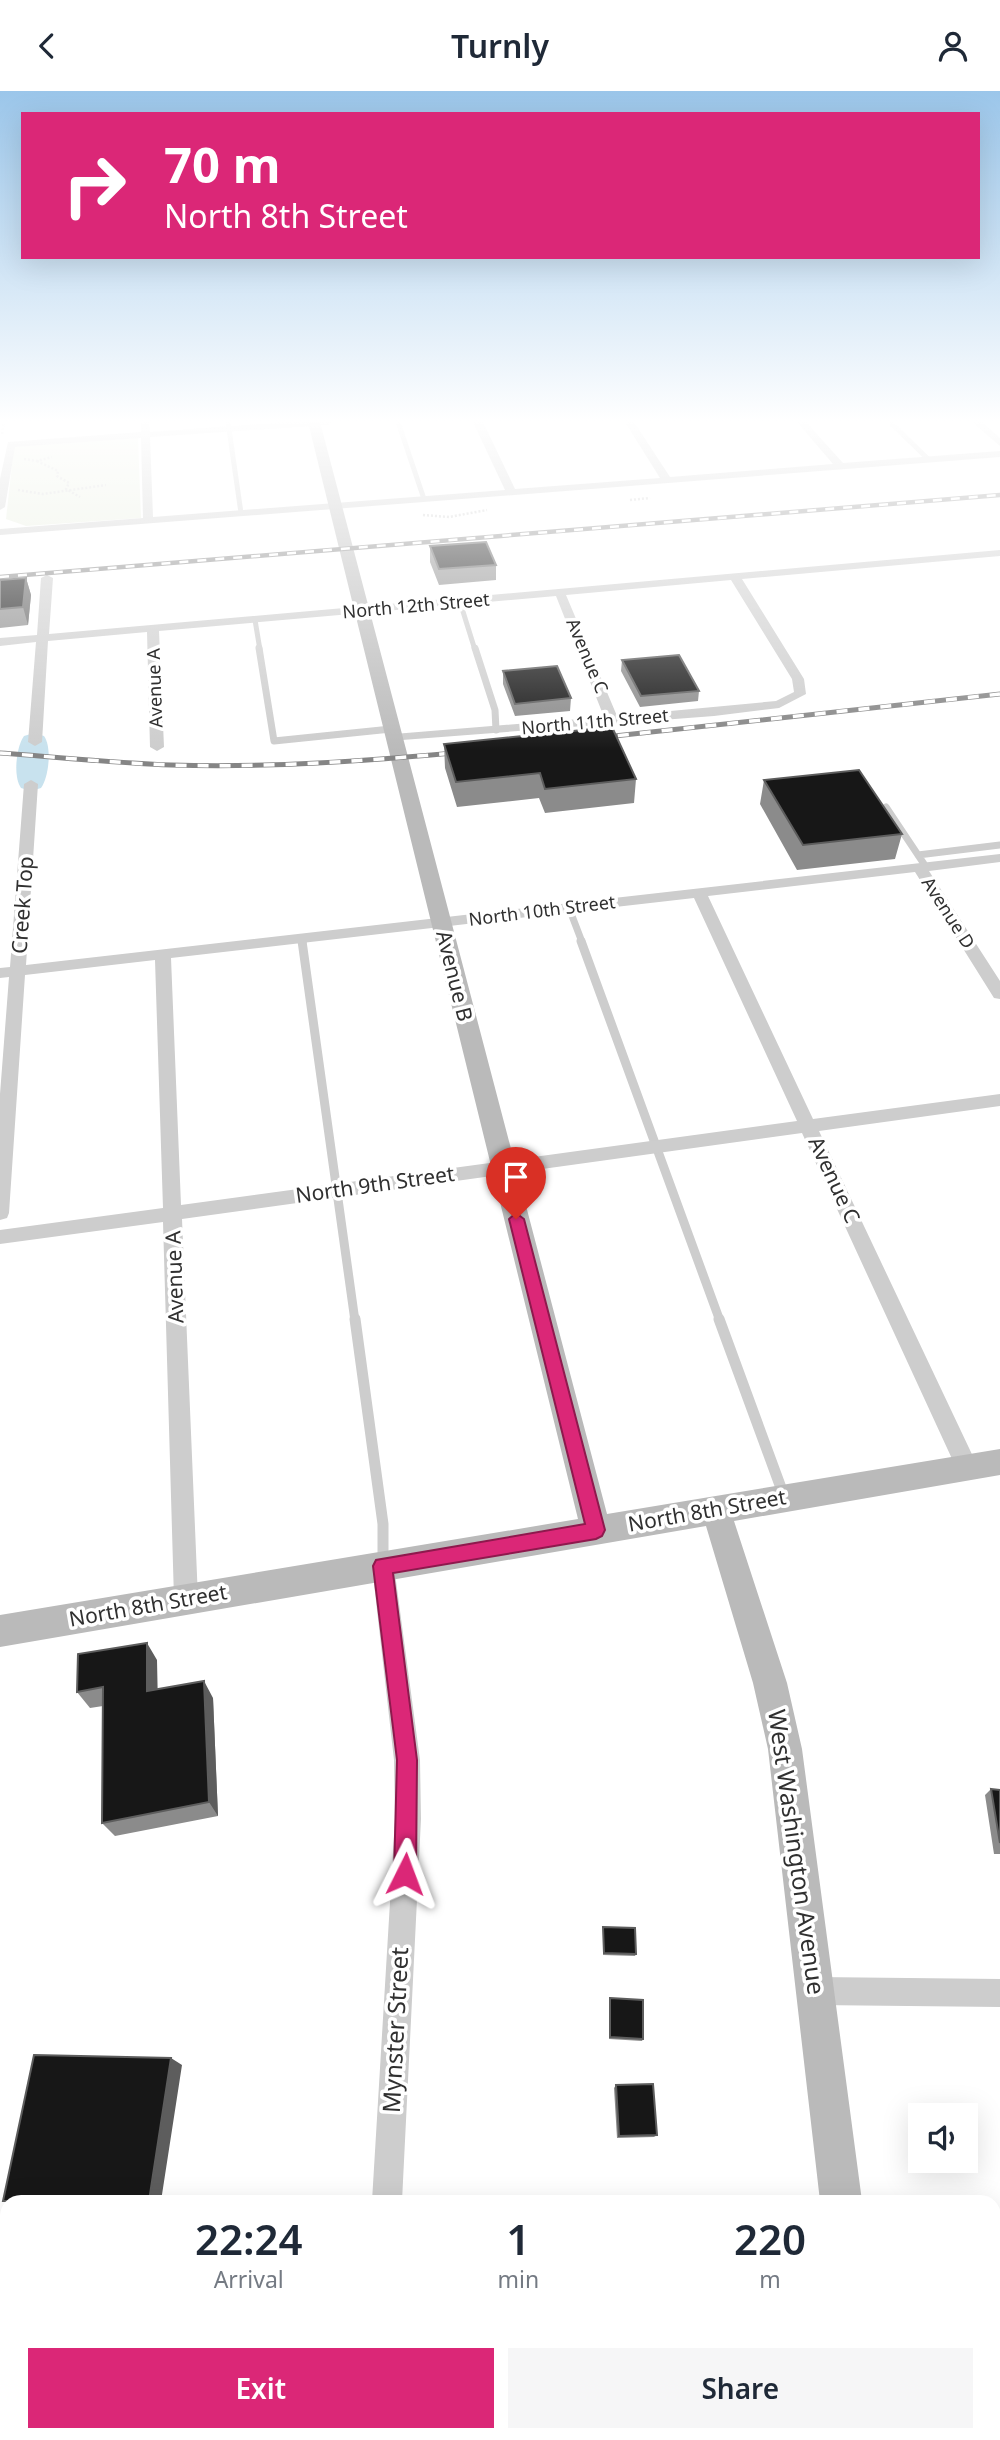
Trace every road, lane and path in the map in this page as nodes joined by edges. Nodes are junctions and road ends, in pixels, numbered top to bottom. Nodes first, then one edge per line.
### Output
1 (20, 532) edge
2 (342, 532) edge
3 (30, 536) dead end
4 (1000, 553) edge
5 (735, 577) junction
6 (47, 578) dead end
7 (560, 593) junction
8 (460, 602) junction
9 (362, 611) junction
10 (255, 620) junction
11 (153, 629) junction
12 (43, 638) junction
13 (0, 642) edge
14 (612, 720) junction
15 (496, 730) junction
16 (393, 733) junction
17 (35, 742) dead end
18 (157, 747) dead end
19 (31, 784) dead end
20 (886, 807) edge
21 (1000, 845) edge
22 (1000, 858) edge
23 (921, 863) junction
24 (699, 893) junction
25 (569, 908) junction
26 (441, 923) junction
27 (302, 938) junction
28 (163, 954) junction
29 (18, 971) junction
30 (0, 972) edge
31 (1000, 994) edge
32 (1000, 1100) edge
33 (808, 1126) junction
34 (655, 1147) junction
35 (503, 1168) junction
36 (338, 1190) junction
37 (0, 1213) edge
38 (172, 1213) junction
39 (0, 1237) edge
40 (1000, 1462) edge
41 (967, 1467) junction
42 (785, 1498) junction
43 (716, 1510) junction
44 (596, 1530) junction
45 (383, 1566) junction
46 (186, 1599) junction
47 (0, 1631) edge
48 (816, 1991) junction
49 (1000, 1993) edge
50 (387, 2195) edge
51 (840, 2195) edge

1 - 3 street
2 - 9 street, Avenue B
4 - 5 street, North 12th Street
5 - 7 street, North 12th Street
5 - 14 street, North 11th Street
6 - 12 street
7 - 8 street, North 12th Street
7 - 14 street, Avenue C
8 - 9 street, North 12th Street
8 - 15 lane
9 - 10 street, North 12th Street
9 - 16 street, Avenue B
10 - 11 street, North 12th Street
10 - 16 lane
11 - 12 street, North 12th Street
11 - 18 street, Avenue A
12 - 13 street, North 12th Street
12 - 17 street
14 - 15 street, North 11th Street
15 - 16 street, North 11th Street
16 - 26 street, Avenue B
19 - 29 street, Creek Top
20 - 23 lane
21 - 23 lane
22 - 23 street, North 10th Street
23 - 24 street, North 10th Street
23 - 31 street, Avenue D
24 - 25 street, North 10th Street
24 - 33 street, Avenue C
25 - 26 street, North 10th Street
25 - 34 lane
26 - 27 street, North 10th Street
26 - 35 street, Avenue B
27 - 28 street, North 10th Street
27 - 36 lane
28 - 29 street, North 10th Street
28 - 38 street, Avenue A
29 - 30 street, North 10th Street
29 - 37 street, Creek Top
32 - 33 street, North 9th Street
33 - 34 street, North 9th Street
33 - 41 street, Avenue C
34 - 35 street, North 9th Street
34 - 42 lane
35 - 36 street, North 9th Street
35 - 44 street, Avenue B
36 - 38 street, North 9th Street
36 - 45 lane
38 - 39 street, North 9th Street
38 - 46 street, Avenue A
40 - 41 street, North 8th Street
41 - 42 street, North 8th Street
42 - 43 street, North 8th Street
43 - 44 street, North 8th Street
43 - 48 street, West Washington Avenue
44 - 45 street, North 8th Street
45 - 46 street, North 8th Street
45 - 50 street, Mynster Street
46 - 47 street, North 8th Street
48 - 49 street
48 - 51 street, West Washington Avenue

